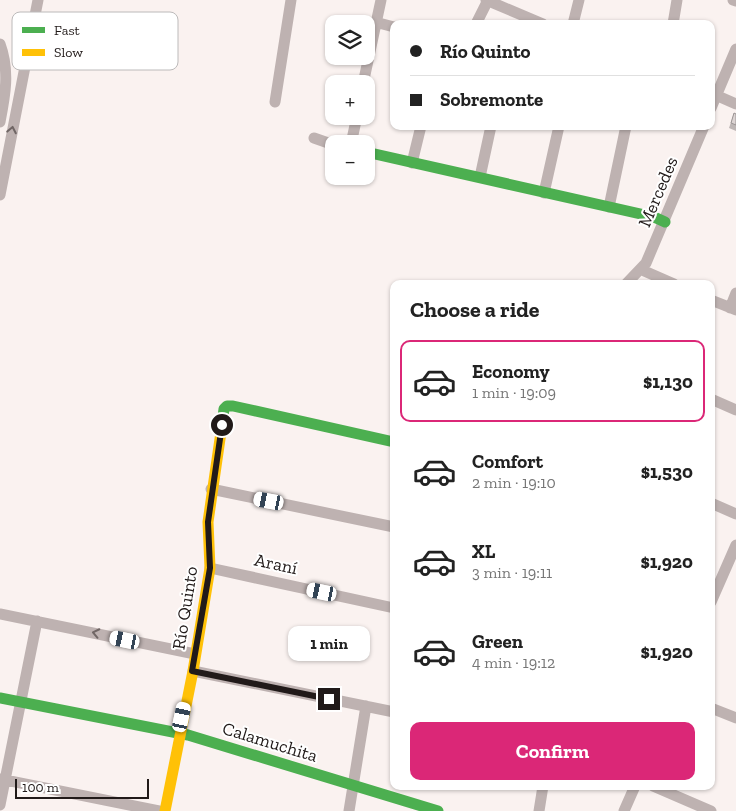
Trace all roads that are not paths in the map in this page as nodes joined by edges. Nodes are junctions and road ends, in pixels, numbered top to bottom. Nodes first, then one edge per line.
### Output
1 (291, 0) edge
2 (381, 0) edge
3 (487, 0) edge
4 (579, 0) edge
5 (677, 0) edge
6 (478, 20) edge
7 (534, 20) edge
8 (574, 20) edge
9 (674, 20) edge
10 (375, 22) joint
11 (390, 26) edge
12 (0, 44) edge
13 (736, 49) edge
14 (24, 70) edge
15 (715, 92) edge
16 (715, 94) edge
17 (276, 102) dead end
18 (736, 104) edge
19 (0, 122) edge
20 (420, 130) edge
21 (490, 130) edge
22 (558, 130) edge
23 (625, 130) edge
24 (702, 130) edge
25 (314, 138) dead end
26 (325, 142) edge
27 (375, 154) edge
28 (412, 162) junction
29 (480, 178) junction
30 (544, 193) junction
31 (0, 195) edge
32 (609, 207) junction
33 (665, 222) junction
34 (642, 270) junction
35 (631, 280) edge
36 (665, 280) edge
37 (736, 293) edge
38 (715, 302) edge
39 (733, 309) edge
40 (715, 401) edge
41 (736, 410) edge
42 (390, 441) edge
43 (211, 489) junction
44 (715, 505) edge
45 (736, 514) edge
46 (390, 526) edge
47 (736, 545) edge
48 (210, 568) junction
49 (715, 593) edge
50 (390, 607) edge
51 (0, 614) edge
52 (37, 621) junction
53 (196, 654) junction
54 (192, 671) junction
55 (0, 698) edge
56 (21, 702) junction
57 (366, 706) junction
58 (715, 710) edge
59 (390, 711) edge
60 (736, 718) edge
61 (179, 733) junction
62 (3, 779) edge
63 (353, 787) junction
64 (542, 790) edge
65 (633, 790) edge
66 (662, 790) edge
67 (0, 805) edge
68 (159, 811) edge
69 (164, 811) edge
70 (349, 811) edge
71 (438, 811) edge
72 (539, 811) edge
73 (624, 811) edge
74 (711, 811) edge

1 - 17 street
2 - 10 street
3 - 6 street
3 - 7 street
4 - 8 street
5 - 9 street
10 - 11 street
12 - 19 street
13 - 15 street
31 -> 14 street
16 - 18 street
20 - 28 street
21 - 29 street
22 - 30 street
23 - 32 street
24 - 33 street, Mercedes
25 - 26 street
27 - 28 street
28 - 29 street
29 - 30 street
30 - 32 street
32 - 33 street
33 - 34 street, Mercedes
34 - 35 street
34 - 36 street
37 - 39 street
38 - 39 street
40 - 41 street
42 - 43 street, Río Quinto
43 - 46 street
43 - 48 street, Río Quinto
44 - 45 street
47 - 49 street
48 - 50 street, Araní
48 - 53 street, Río Quinto
51 - 52 street
53 -> 52 street
52 - 56 street
53 - 54 street, Río Quinto
54 - 57 street
54 - 61 street, Río Quinto
55 - 56 street, Calamuchita
56 - 61 street, Calamuchita
56 - 62 street
57 - 59 street
57 - 63 street
58 - 60 street
61 - 63 street, Calamuchita
61 - 69 street, Río Quinto
62 - 67 street
62 - 68 street
63 - 70 street
63 - 71 street, Calamuchita
64 - 72 street
65 - 73 street
66 - 74 street

